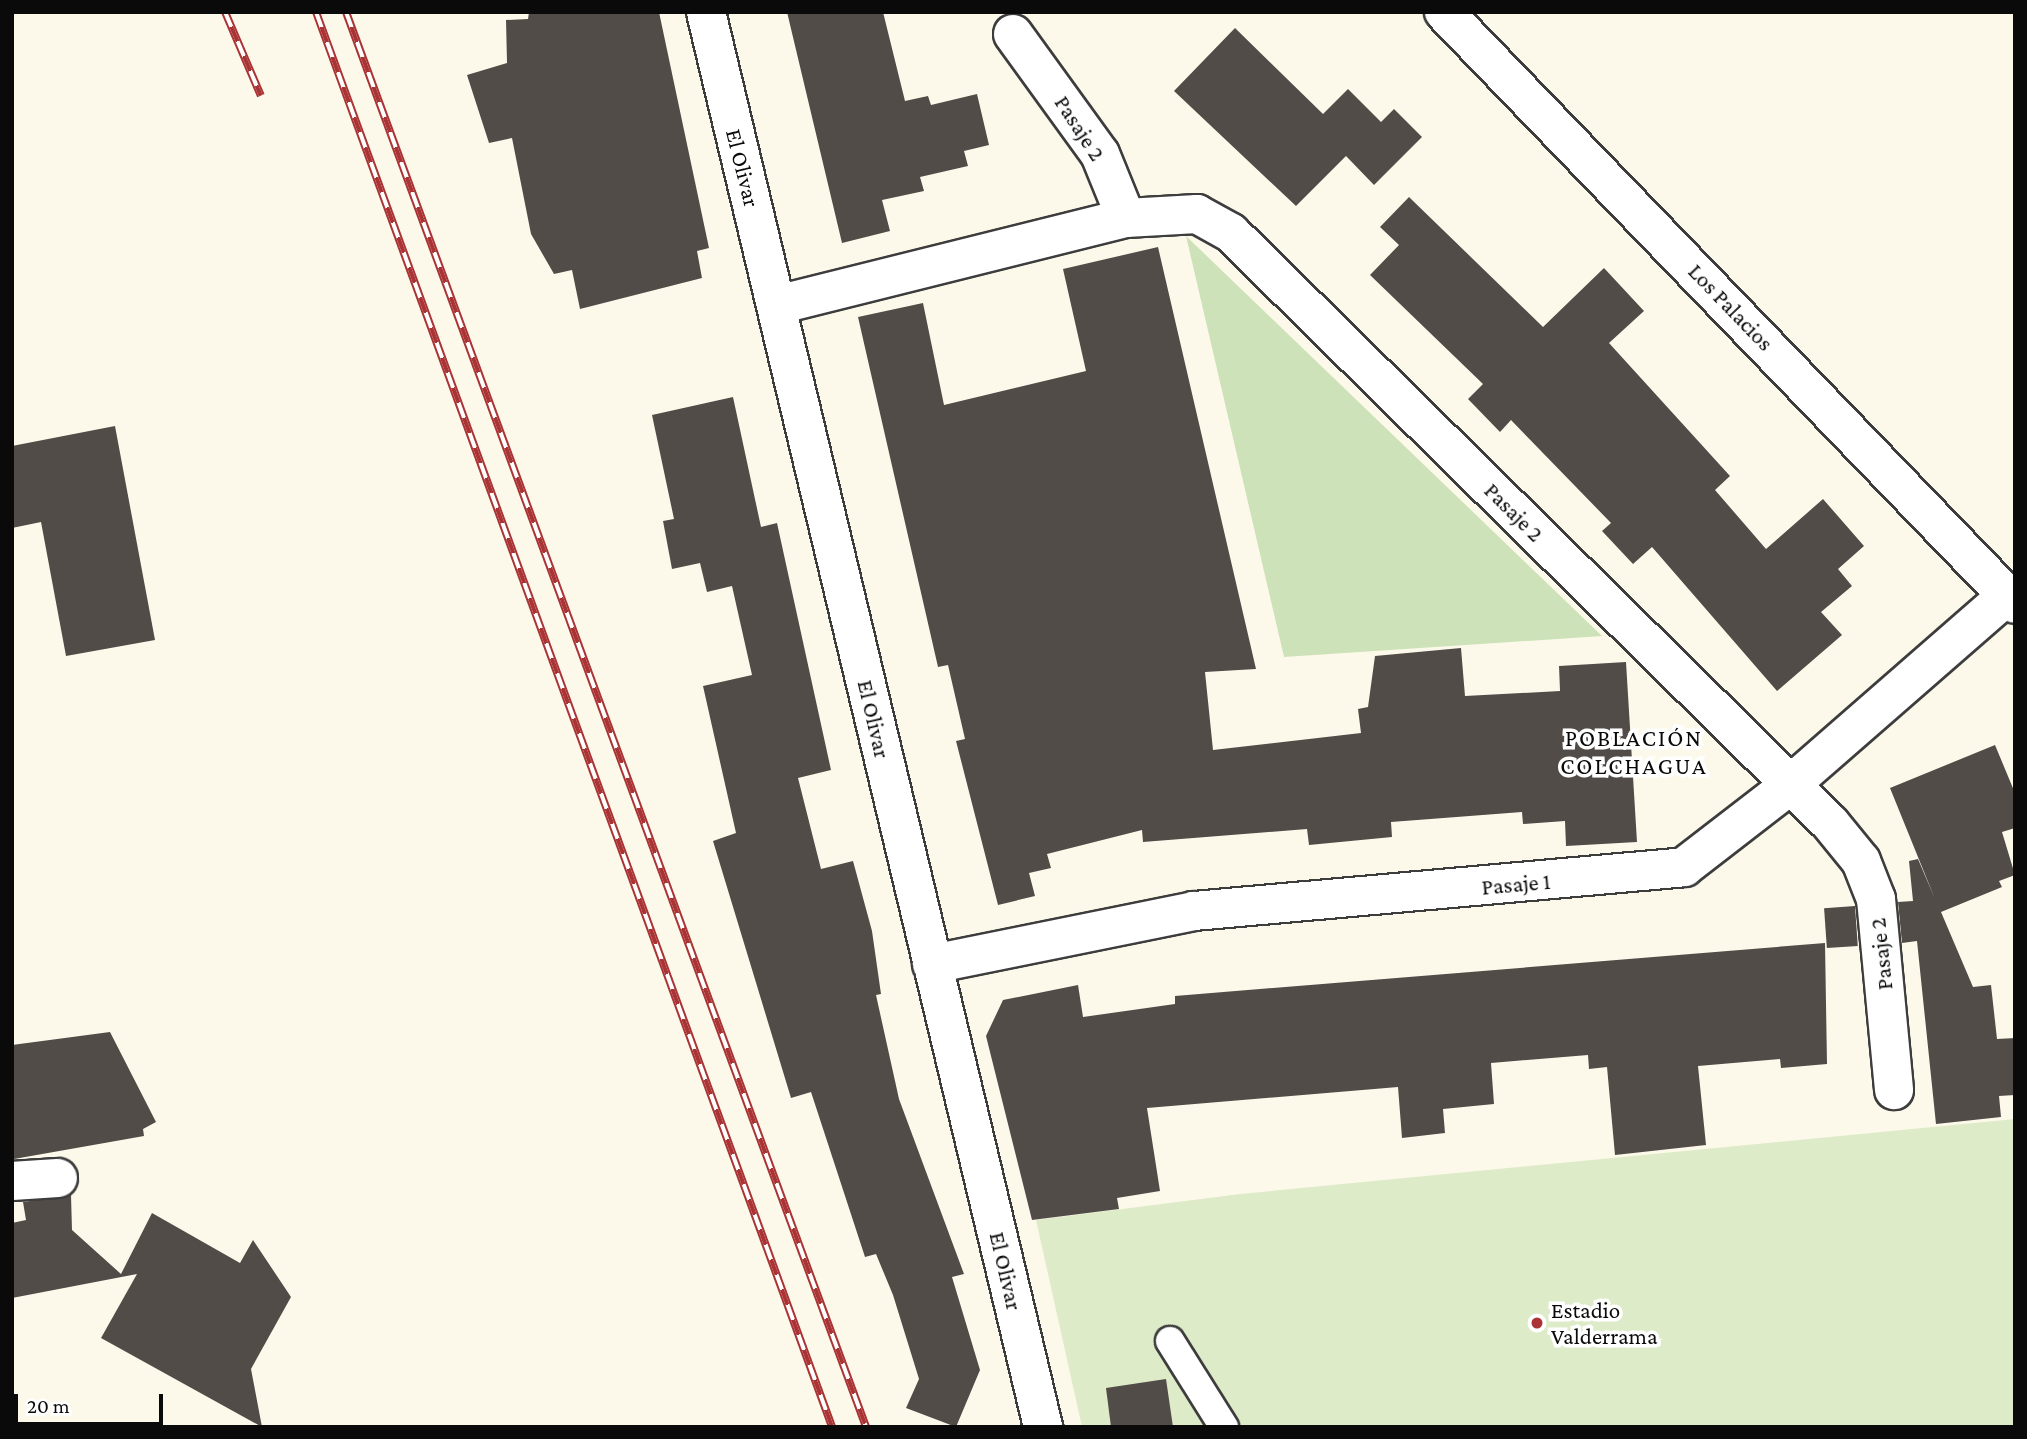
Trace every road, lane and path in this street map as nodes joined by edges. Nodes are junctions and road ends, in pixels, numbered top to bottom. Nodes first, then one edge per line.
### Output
1 (706, 12) edge
2 (1444, 12) edge
3 (1013, 34) dead end
4 (1126, 218) junction
5 (777, 305) junction
6 (2011, 600) edge
7 (1790, 785) junction
8 (932, 964) junction
9 (1894, 1090) dead end
10 (58, 1178) dead end
11 (12, 1181) edge
12 (1170, 1341) dead end
13 (1043, 1427) edge
14 (1224, 1427) edge

1 - 5 street, El Olivar
2 - 6 street, Los Palacios
3 - 4 street, Pasaje 2
4 - 5 street
4 - 7 street, Pasaje 2
5 - 8 street, El Olivar
6 - 7 street, Pasaje 1
7 - 8 street, Pasaje 1
7 - 9 street, Pasaje 2
8 - 13 street, El Olivar
10 - 11 street
12 - 14 lane

